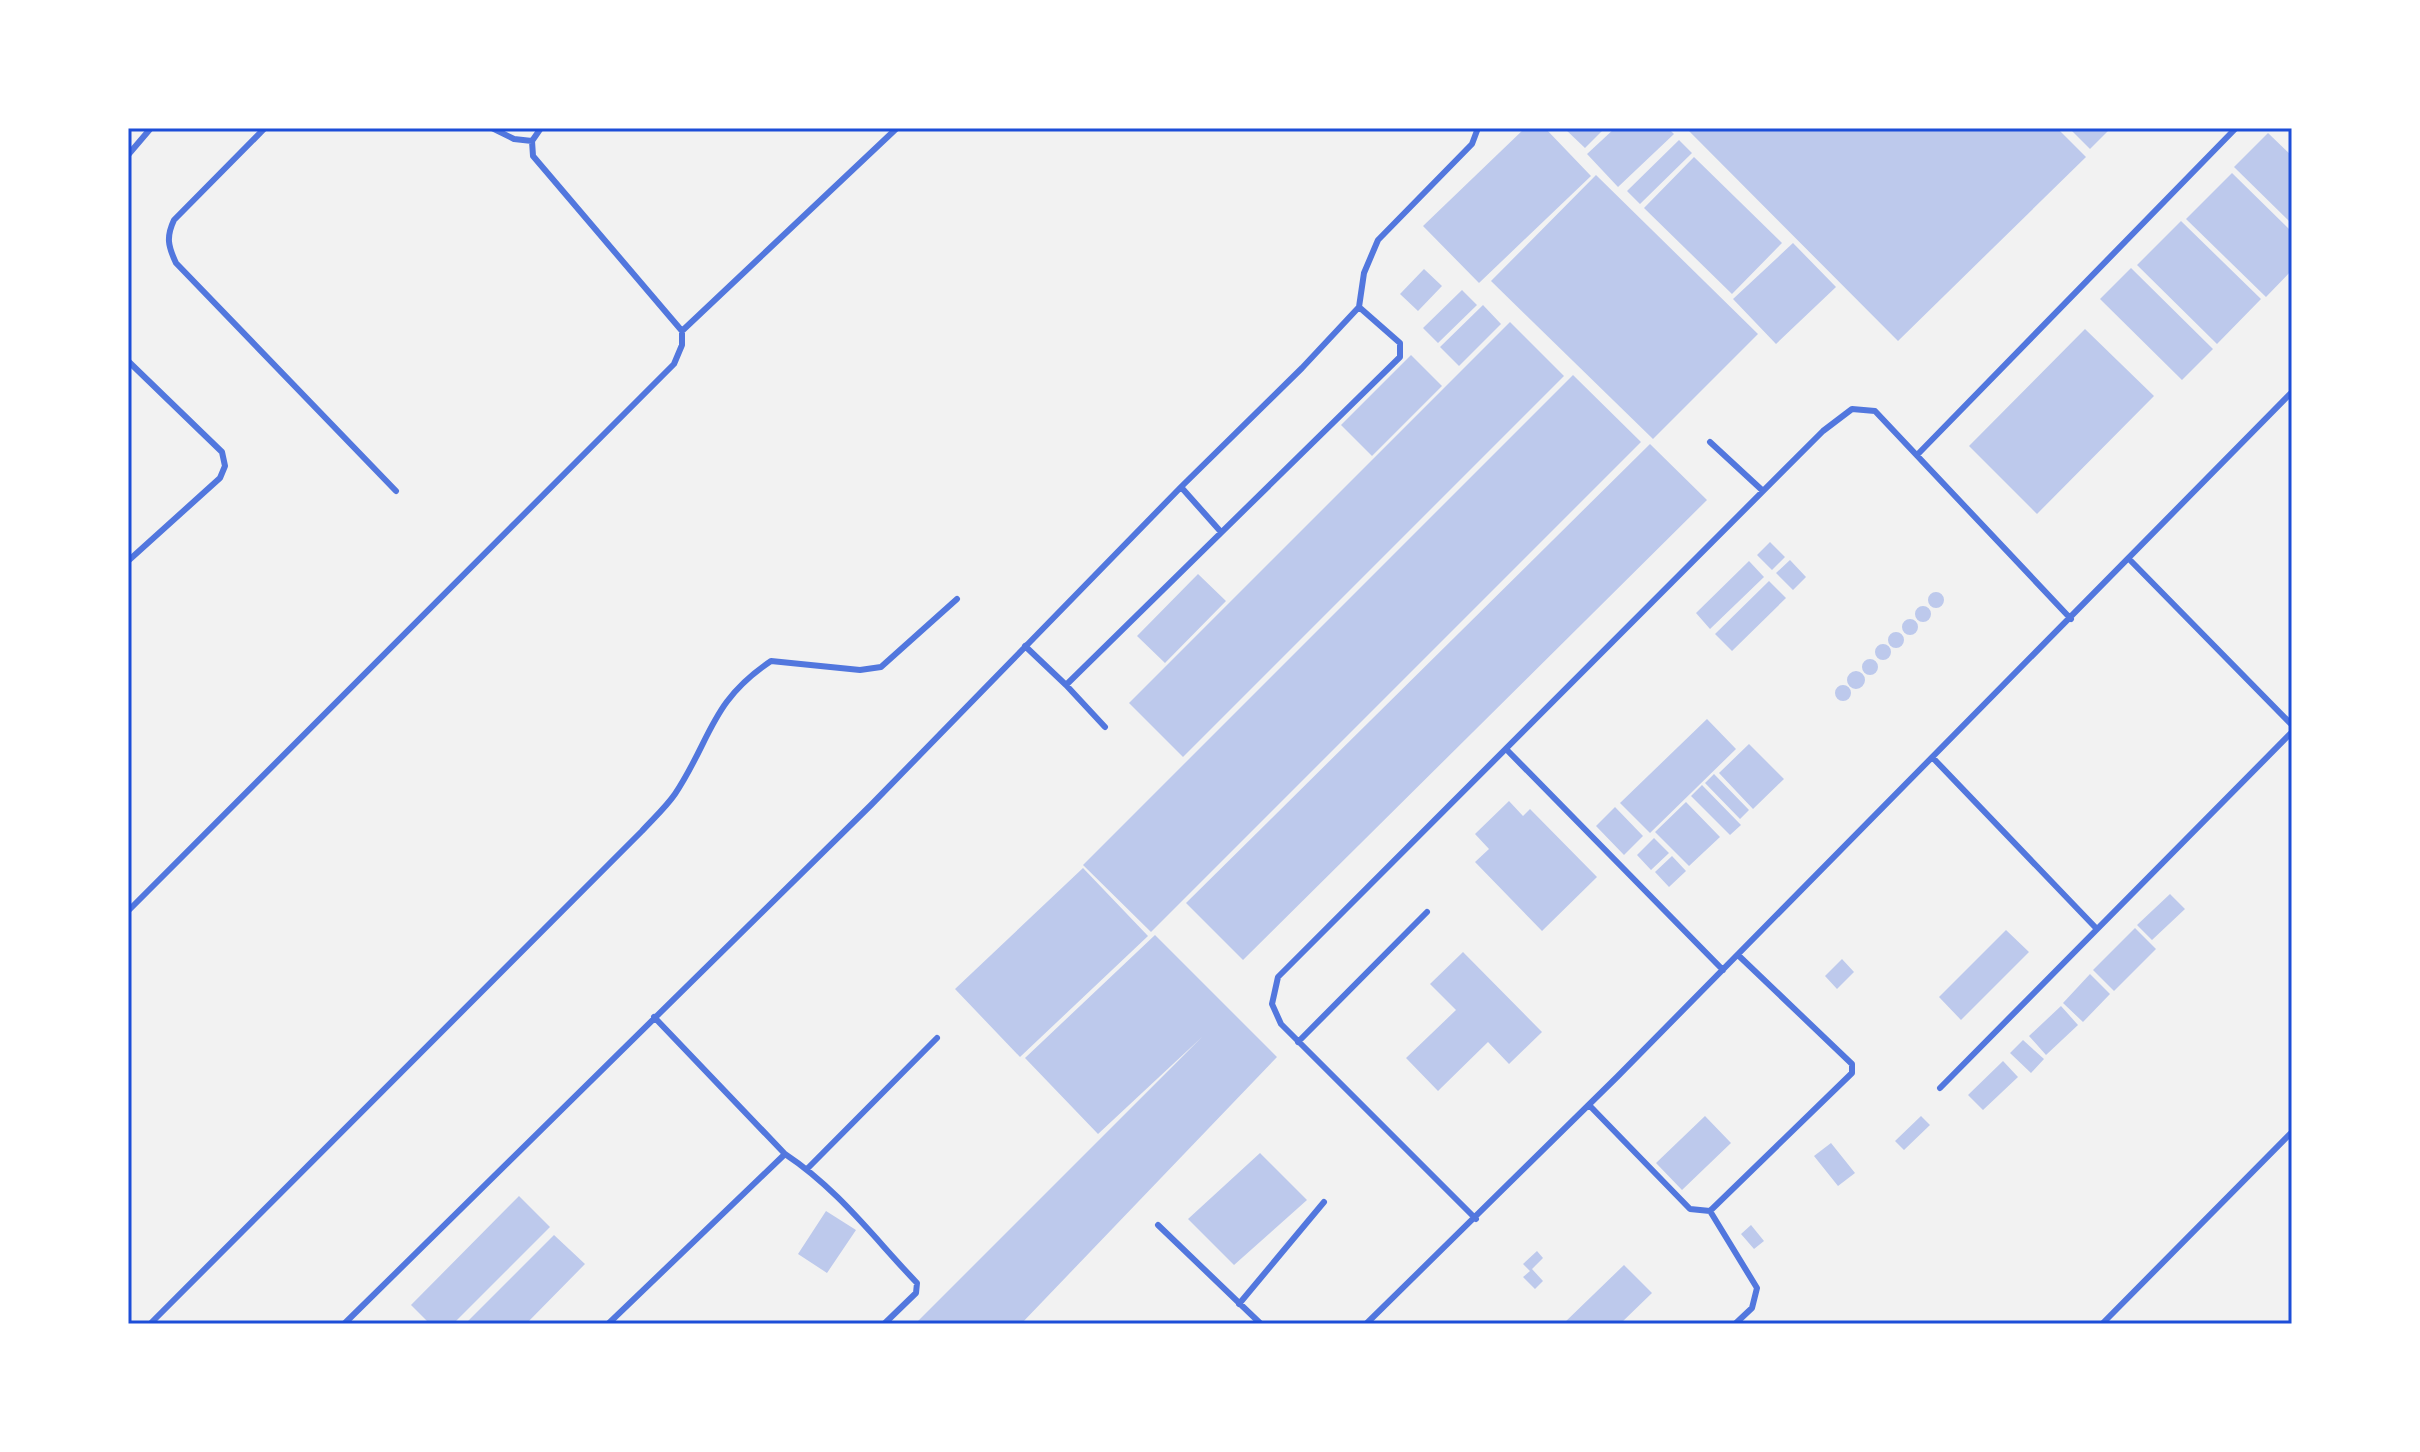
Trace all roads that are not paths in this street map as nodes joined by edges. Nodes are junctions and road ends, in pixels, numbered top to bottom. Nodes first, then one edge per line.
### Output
1 (151, 128) edge
2 (265, 128) edge
3 (492, 128) edge
4 (541, 128) edge
5 (897, 128) edge
6 (1478, 128) edge
7 (2236, 128) edge
8 (532, 141) junction
9 (128, 155) edge
10 (1359, 307) junction
11 (682, 331) junction
12 (128, 361) edge
13 (2292, 392) edge
14 (1710, 442) dead end
15 (1918, 454) junction
16 (1181, 487) junction
17 (396, 491) dead end
18 (1763, 491) junction
19 (1221, 532) junction
20 (2130, 560) junction
21 (128, 561) edge
22 (957, 599) dead end
23 (2071, 619) junction
24 (1025, 646) junction
25 (1066, 685) junction
26 (2292, 725) edge
27 (1105, 727) dead end
28 (2292, 732) edge
29 (1507, 750) junction
30 (1933, 758) junction
31 (128, 911) edge
32 (1427, 912) dead end
33 (2095, 927) junction
34 (1738, 955) junction
35 (1723, 970) junction
36 (654, 1017) junction
37 (937, 1038) dead end
38 (1298, 1042) junction
39 (1940, 1088) dead end
40 (1589, 1105) junction
41 (2292, 1132) edge
42 (785, 1154) junction
43 (807, 1169) junction
44 (1324, 1202) dead end
45 (1710, 1211) junction
46 (1476, 1219) junction
47 (1158, 1225) dead end
48 (1239, 1304) junction
49 (150, 1324) edge
50 (344, 1324) edge
51 (608, 1324) edge
52 (884, 1324) edge
53 (1261, 1324) edge
54 (1366, 1324) edge
55 (1735, 1324) edge
56 (2102, 1324) edge

1 - 9 lane
2 - 17 lane
3 - 8 lane
4 - 8 lane
5 - 11 lane
6 - 10 lane
7 - 15 lane
8 - 11 lane
10 - 16 lane
10 - 19 lane
11 - 31 lane
12 - 21 lane
13 - 20 lane
14 - 18 lane
15 - 18 lane
15 - 23 lane
16 - 19 lane
16 - 24 lane
18 - 29 lane
19 - 25 lane
20 - 23 lane
20 - 26 lane
22 - 49 lane
23 - 30 lane
24 - 25 lane
24 - 36 lane
25 - 27 lane
28 - 33 lane
29 - 35 lane
29 - 38 lane
30 - 33 lane
30 - 34 lane
32 - 38 lane
33 - 39 lane
34 - 35 lane
34 - 45 lane
35 - 40 lane
36 - 42 lane
36 - 50 lane
37 - 43 lane
38 - 46 lane
40 - 45 lane
40 - 46 lane
41 - 56 lane
42 - 43 lane
42 - 51 lane
43 - 52 lane
44 - 48 lane
45 - 55 lane
46 - 54 lane
47 - 48 lane
48 - 53 lane

